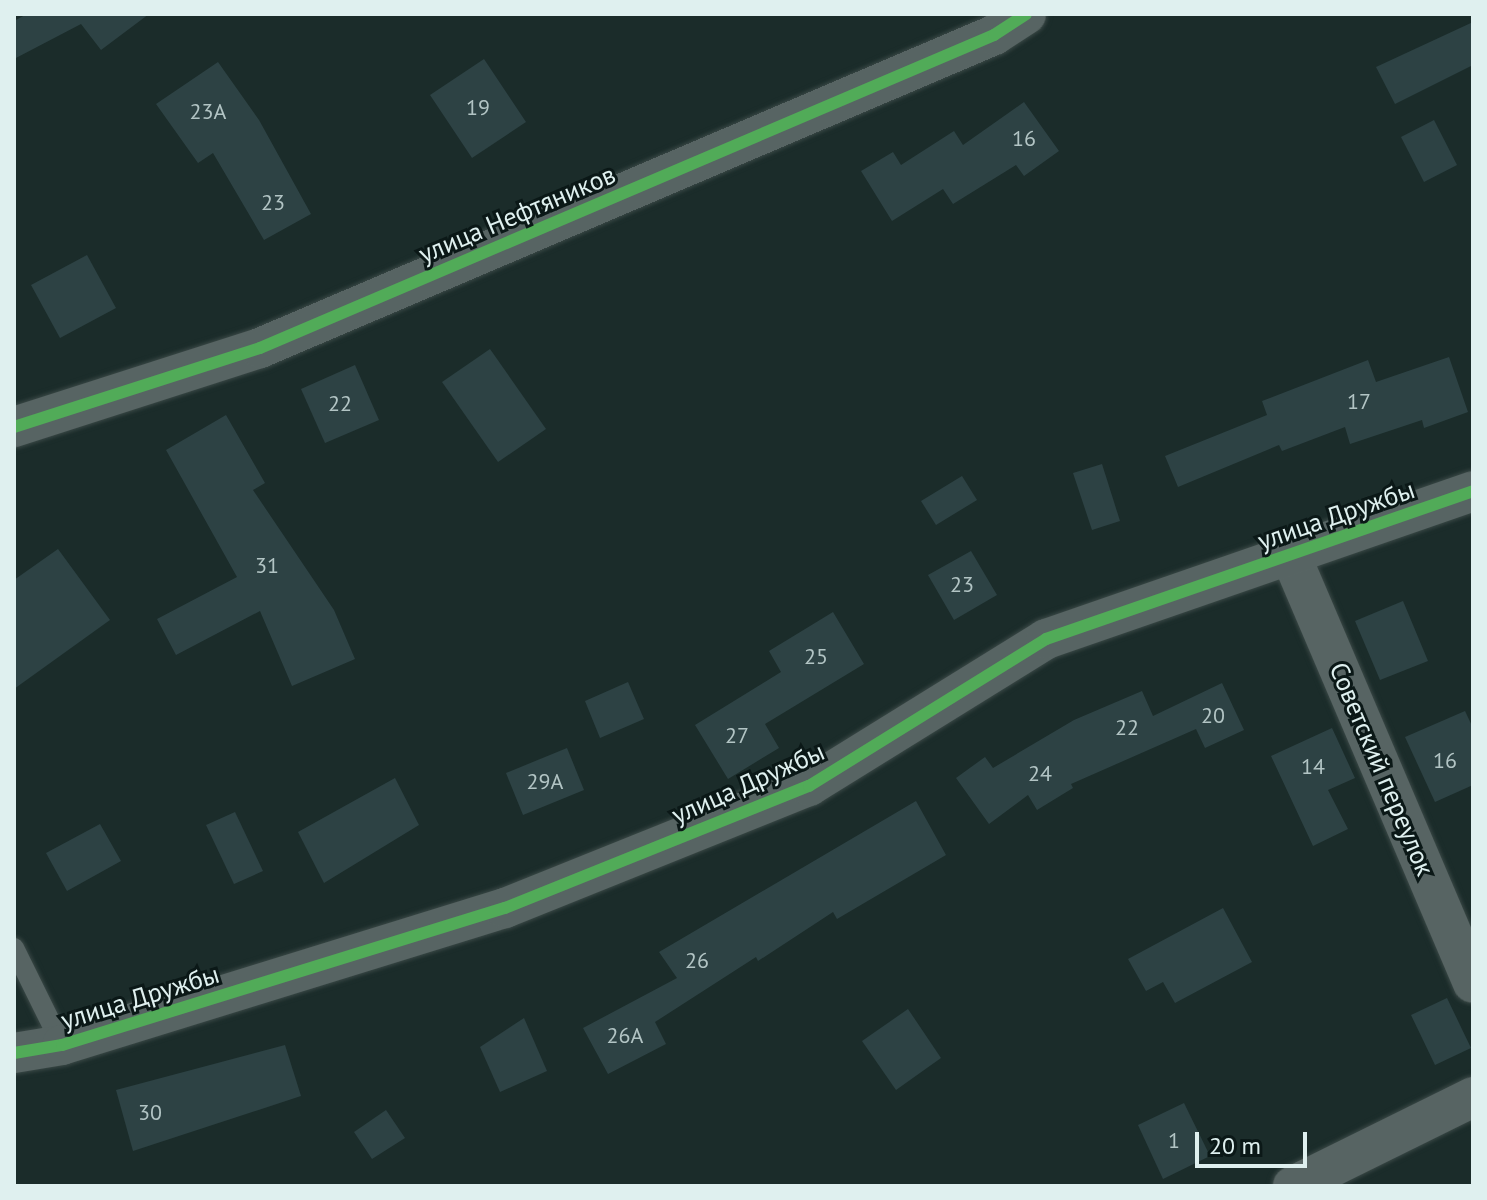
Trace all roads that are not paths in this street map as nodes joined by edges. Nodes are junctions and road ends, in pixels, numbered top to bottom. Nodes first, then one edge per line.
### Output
1 (1026, 14) edge
2 (14, 427) edge
3 (1473, 491) edge
4 (1290, 554) junction
5 (14, 948) edge
6 (1473, 983) edge
7 (62, 1045) junction
8 (14, 1053) edge
9 (1473, 1097) edge
10 (1293, 1186) edge

1 - 2 street, улица Нефтяников
3 - 4 street, улица Дружбы
4 - 6 street, Советский переулок
4 - 7 street, улица Дружбы
5 - 7 lane
7 - 8 street, улица Дружбы
9 - 10 street

